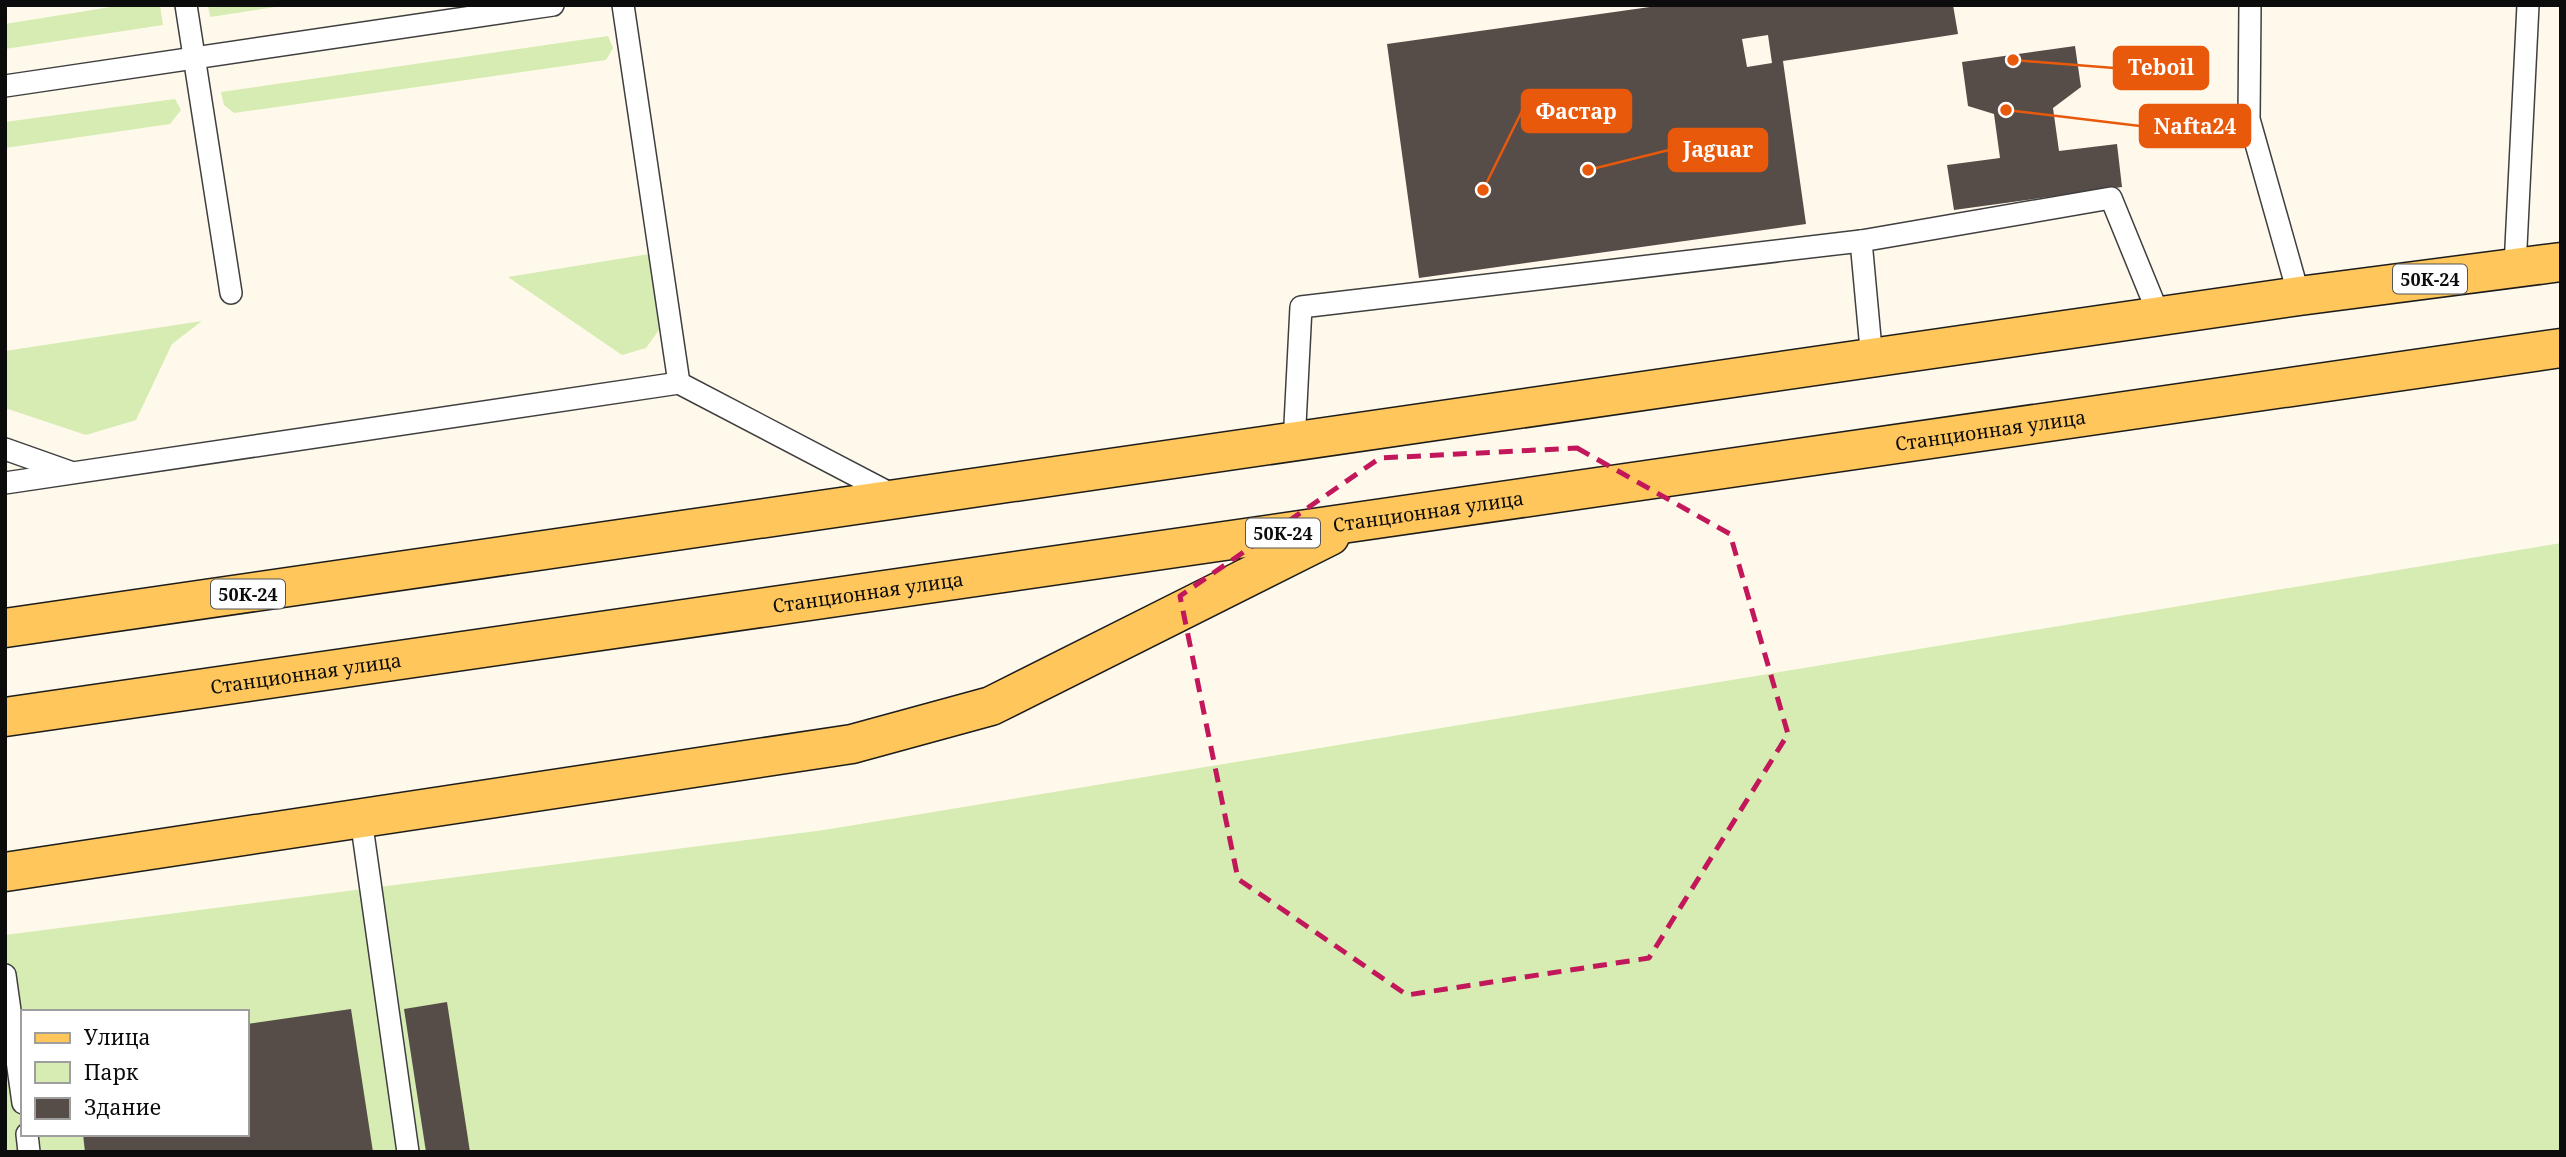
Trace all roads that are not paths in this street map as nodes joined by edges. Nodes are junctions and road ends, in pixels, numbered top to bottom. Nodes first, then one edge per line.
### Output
1 (186, 5) edge
2 (553, 5) edge
3 (622, 5) edge
4 (2250, 5) edge
5 (2528, 5) edge
6 (194, 58) junction
7 (5, 86) edge
8 (1861, 242) junction
9 (2561, 262) edge
10 (2515, 267) junction
11 (231, 293) dead end
12 (2298, 296) junction
13 (2160, 317) junction
14 (2561, 348) edge
15 (1872, 360) junction
16 (679, 383) junction
17 (1294, 444) junction
18 (5, 449) edge
19 (72, 473) junction
20 (5, 483) edge
21 (903, 500) junction
22 (1357, 522) junction
23 (5, 628) edge
24 (5, 718) edge
25 (361, 819) junction
26 (5, 873) edge
27 (5, 975) edge
28 (21, 1089) edge
29 (408, 1152) edge

1 - 6 lane
2 - 6 lane
3 - 16 lane
4 - 12 lane
5 - 10 lane
6 - 7 lane
6 - 11 lane
8 - 13 lane
8 - 15 lane
8 - 17 lane
9 - 10 main road, 50К-24
10 - 12 main road, 50К-24
12 - 13 main road, 50К-24
13 - 15 main road, 50К-24
14 - 22 main road, Станционная улица / 50К-24
15 - 17 main road, 50К-24
16 - 19 lane
16 - 21 lane
17 - 21 main road, 50К-24
18 - 19 lane
19 - 20 lane
21 - 23 main road, 50К-24
22 - 24 main road, Станционная улица / 50К-24
22 - 25 main road
25 - 26 main road
25 - 29 lane
27 - 28 lane

